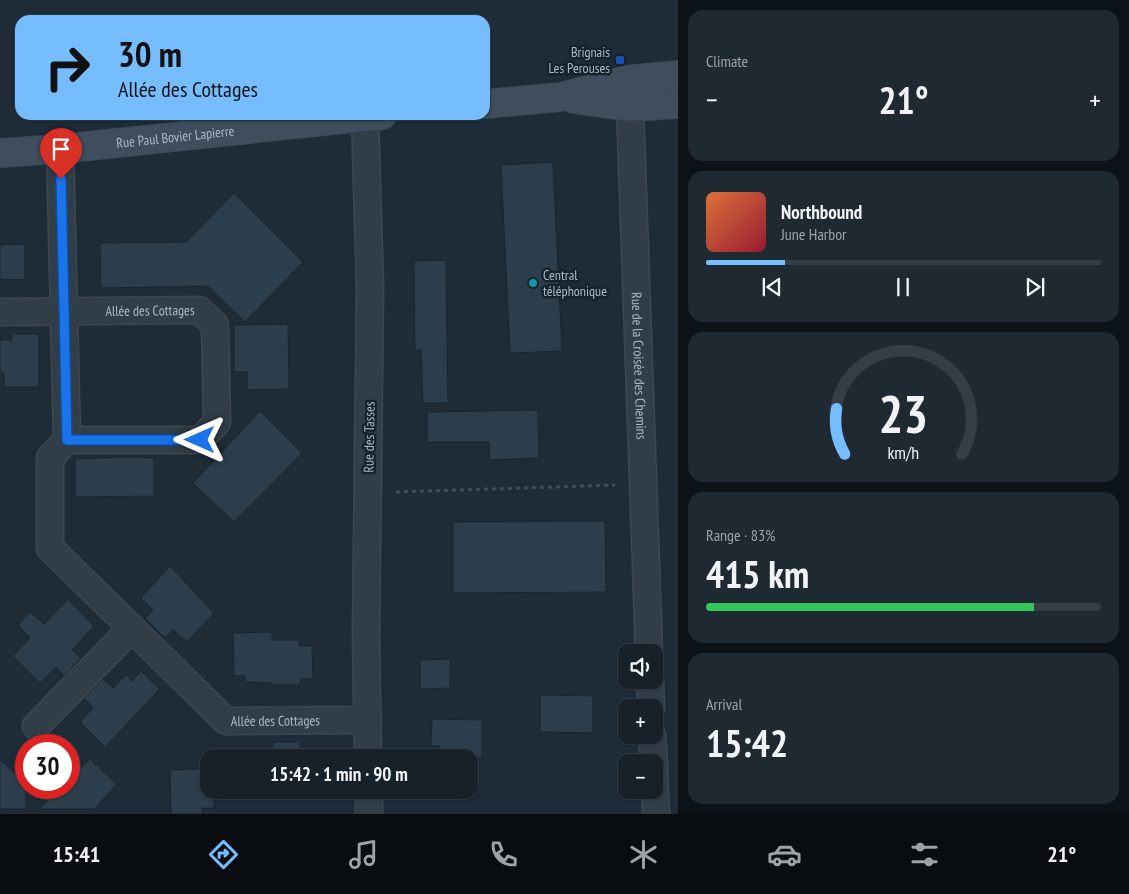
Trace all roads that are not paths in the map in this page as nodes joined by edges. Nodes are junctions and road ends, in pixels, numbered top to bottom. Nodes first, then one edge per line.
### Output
1 (678, 75) edge
2 (627, 80) junction
3 (560, 97) junction
4 (490, 104) edge
5 (678, 104) edge
6 (630, 107) junction
7 (335, 120) edge
8 (373, 120) edge
9 (60, 149) junction
10 (0, 153) edge
11 (0, 312) edge
12 (64, 312) junction
13 (67, 440) junction
14 (132, 628) junction
15 (649, 644) edge
16 (368, 720) junction
17 (36, 726) dead end
18 (368, 749) edge
19 (369, 799) edge
20 (655, 799) edge
21 (370, 814) edge
22 (656, 814) edge

1 - 2 main road
2 - 3 main road
2 - 6 street, Rue de la Croisée des Chemins
3 - 4 main road
3 - 6 main road
5 - 6 main road
6 - 15 street, Rue de la Croisée des Chemins
7 - 9 main road, Rue Paul Bovier Lapierre
8 - 16 street, Rue des Tasses
9 - 10 main road, Rue Paul Bovier Lapierre
9 - 12 street
11 - 12 street, Allée des Cottages
12 - 13 street
12 - 13 street, Allée des Cottages
13 - 14 street, Allée des Cottages
14 - 16 street, Allée des Cottages
14 - 17 street
16 - 18 street, Rue des Tasses
19 - 21 street
20 - 22 street

